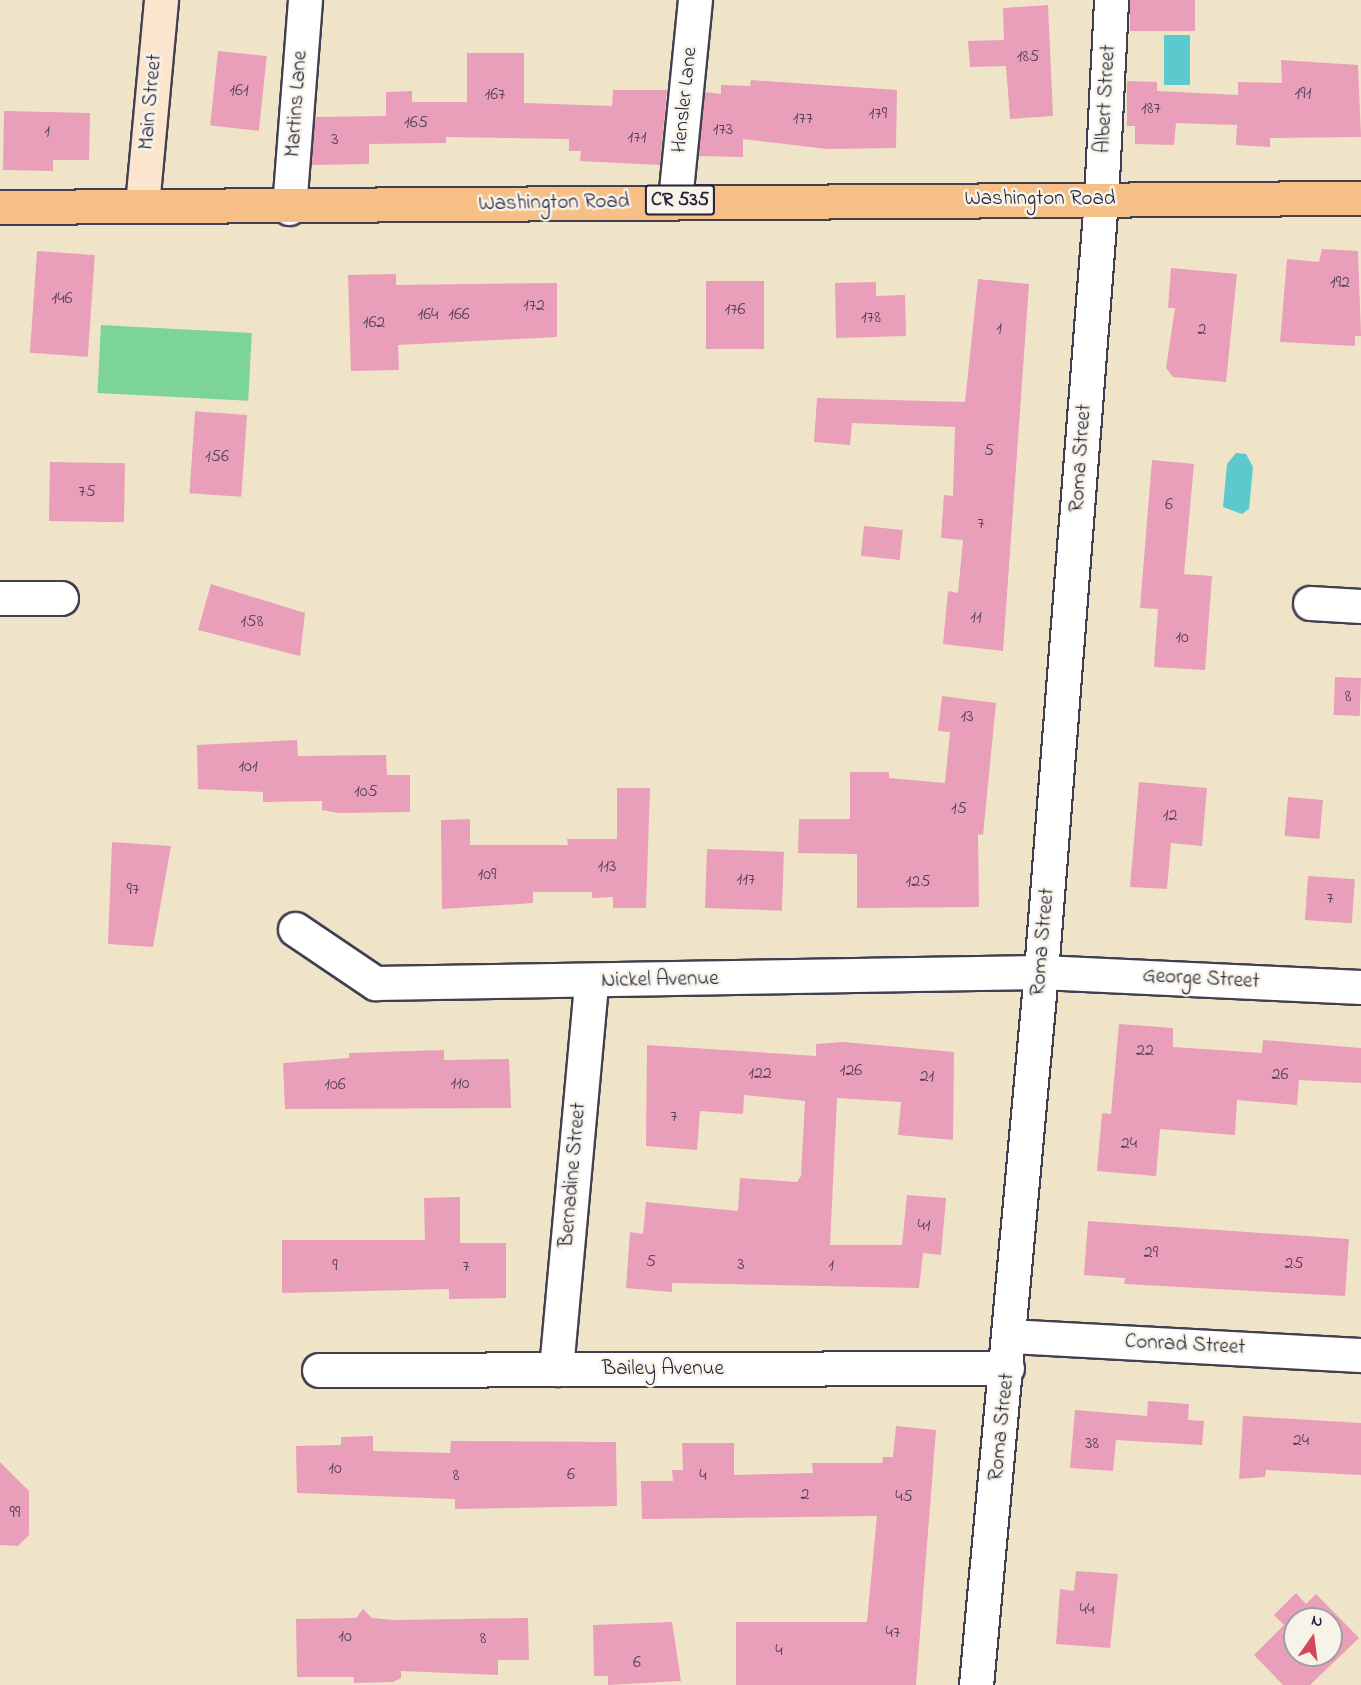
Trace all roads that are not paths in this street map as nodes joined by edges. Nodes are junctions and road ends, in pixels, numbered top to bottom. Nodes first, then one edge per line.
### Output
1 (161, 0) edge
2 (305, 0) edge
3 (695, 0) edge
4 (1111, 0) edge
5 (1361, 198) edge
6 (1101, 199) junction
7 (675, 200) junction
8 (142, 205) junction
9 (0, 207) edge
10 (289, 208) junction
11 (0, 598) edge
12 (61, 598) dead end
13 (1310, 603) dead end
14 (1361, 606) edge
15 (295, 928) dead end
16 (1041, 972) junction
17 (591, 982) junction
18 (1361, 987) edge
19 (1010, 1336) junction
20 (1361, 1355) edge
21 (1008, 1368) junction
22 (556, 1369) junction
23 (319, 1370) dead end
24 (976, 1685) edge

1 - 8 main road, Main Street
2 - 10 street, Martins Lane
3 - 7 street, Hensler Lane
4 - 6 street, Albert Street
5 - 6 main road, Washington Road / CR 535
6 - 7 main road, Washington Road / CR 535
6 - 16 street, Roma Street
7 - 10 main road, Washington Road / CR 535
8 - 9 main road, Washington Road / CR 535
8 - 10 main road, Washington Road / CR 535
11 - 12 street
13 - 14 street
15 - 17 street, Nickel Avenue
16 - 17 street, Nickel Avenue
16 - 18 street, George Street
16 - 19 street, Roma Street
17 - 22 street, Bernadine Street
19 - 20 street, Conrad Street
19 - 21 street, Roma Street
21 - 22 street, Bailey Avenue
21 - 24 street, Roma Street
22 - 23 street, Bailey Avenue

